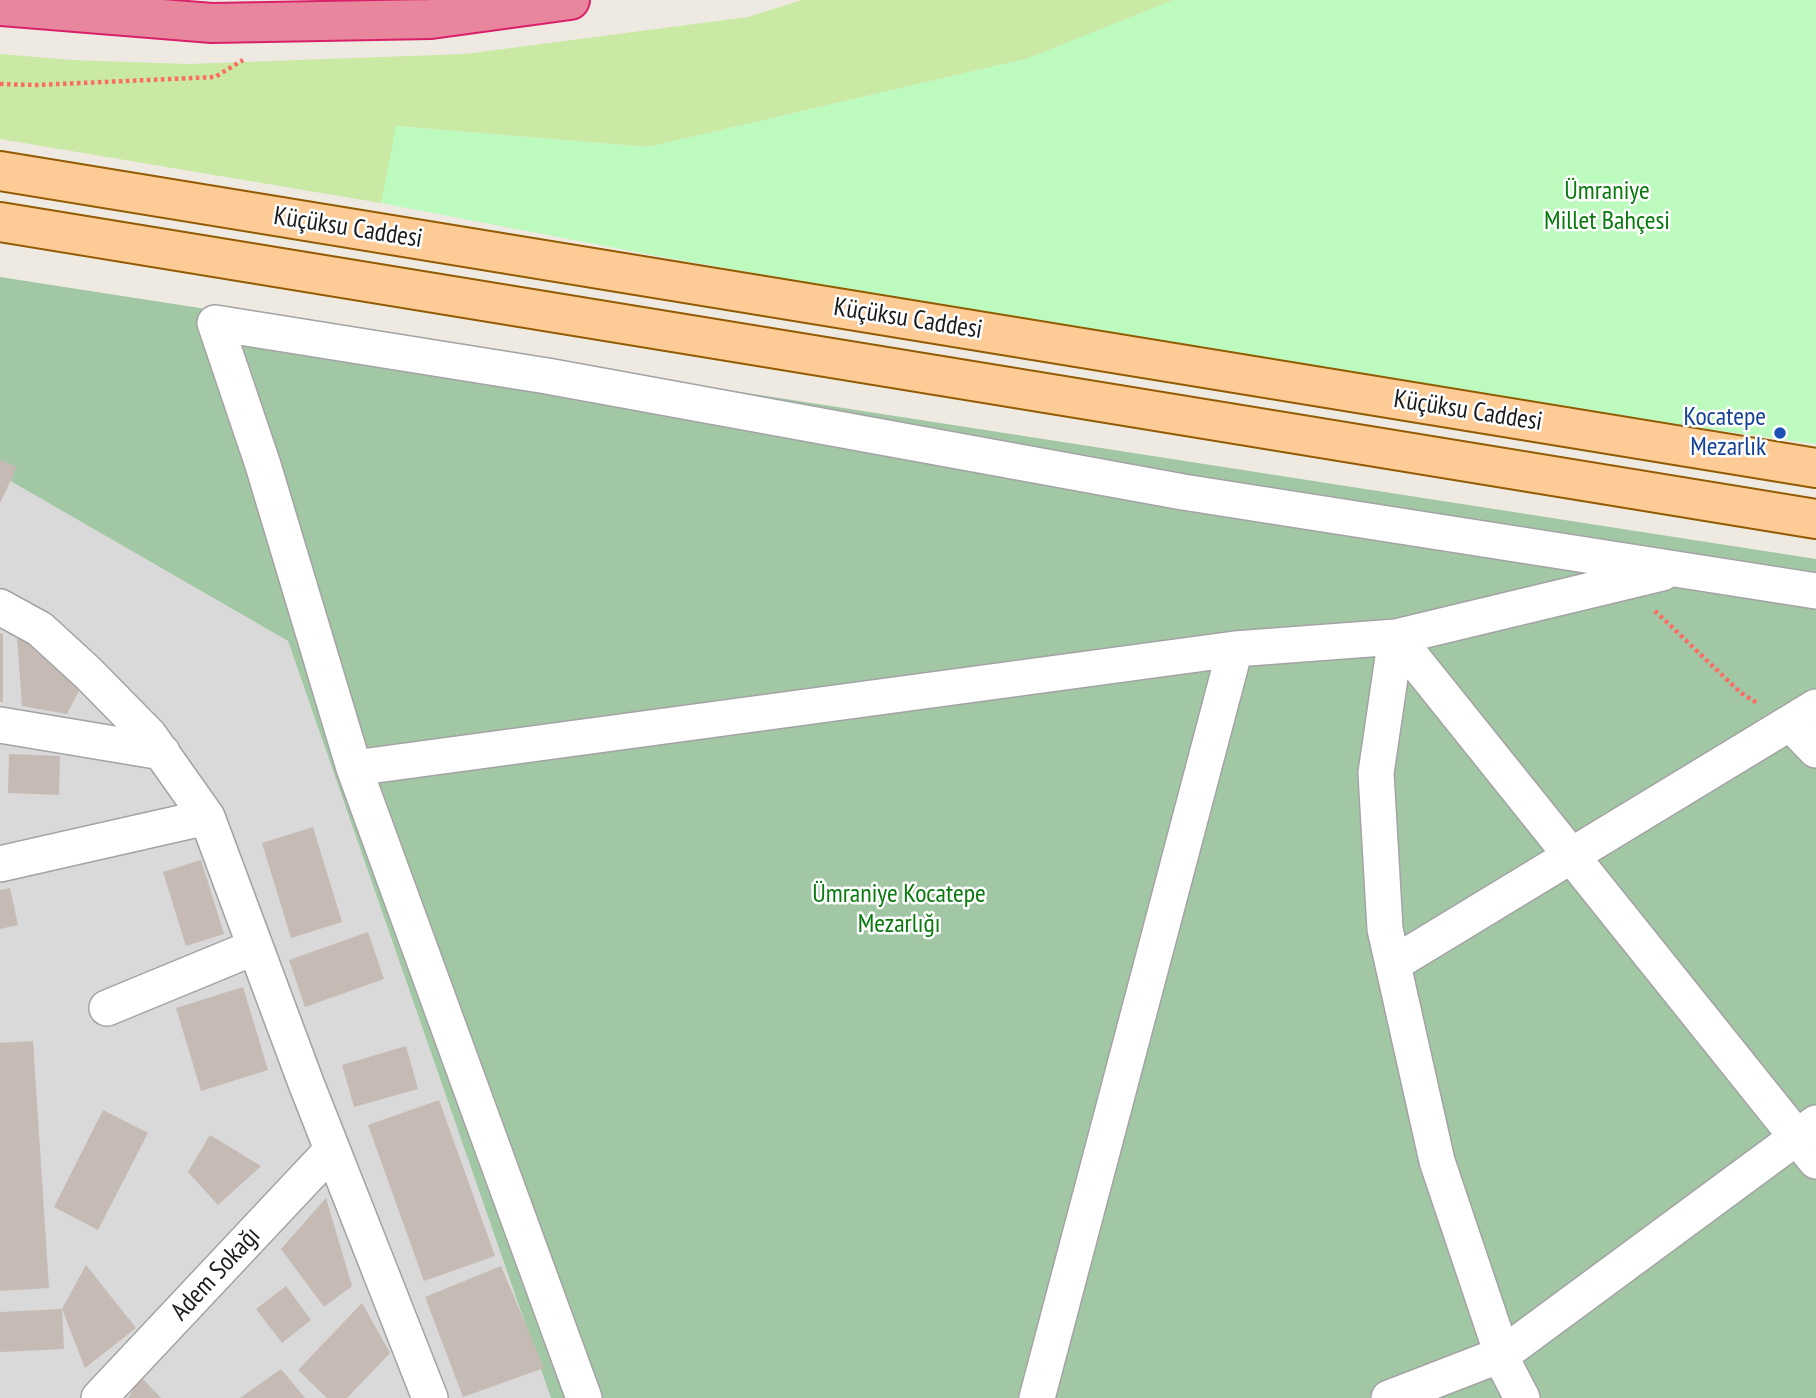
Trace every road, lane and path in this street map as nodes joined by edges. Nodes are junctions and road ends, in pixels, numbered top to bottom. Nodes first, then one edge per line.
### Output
1 (570, 0) edge
2 (0, 6) edge
3 (248, 56) dead end
4 (0, 84) edge
5 (0, 171) edge
6 (0, 222) edge
7 (1816, 468) edge
8 (1816, 519) edge
9 (1679, 569) junction
10 (1625, 582) junction
11 (1816, 591) edge
12 (0, 607) edge
13 (1396, 637) junction
14 (1235, 649) junction
15 (1803, 716) edge
16 (0, 725) edge
17 (1816, 750) edge
18 (162, 752) junction
19 (354, 768) junction
20 (207, 817) junction
21 (1573, 857) junction
22 (0, 864) edge
23 (255, 947) junction
24 (1393, 964) junction
25 (107, 1008) dead end
26 (1809, 1140) edge
27 (332, 1150) junction
28 (1503, 1354) junction
29 (416, 1390) edge
30 (99, 1398) edge
31 (584, 1398) edge
32 (1037, 1398) edge
33 (1390, 1398) edge
34 (1522, 1398) edge

1 - 2 highway
3 - 4 path
5 - 7 main road, Küçüksu Caddesi
6 - 8 main road, Küçüksu Caddesi
9 - 10 street
9 - 11 street
9 - 19 street
10 - 13 street
10 - 15 path
12 - 18 street
13 - 14 street
13 - 21 street
13 - 24 street
14 - 19 street
14 - 32 street
15 - 17 street
15 - 21 street
16 - 18 street
18 - 20 street
19 - 31 street
20 - 22 street
20 - 23 street
21 - 24 street
21 - 26 street
23 - 25 street
23 - 27 street
24 - 28 street
26 - 28 street
27 - 29 street
27 - 30 street, Adem Sokağı
28 - 33 street
28 - 34 street

